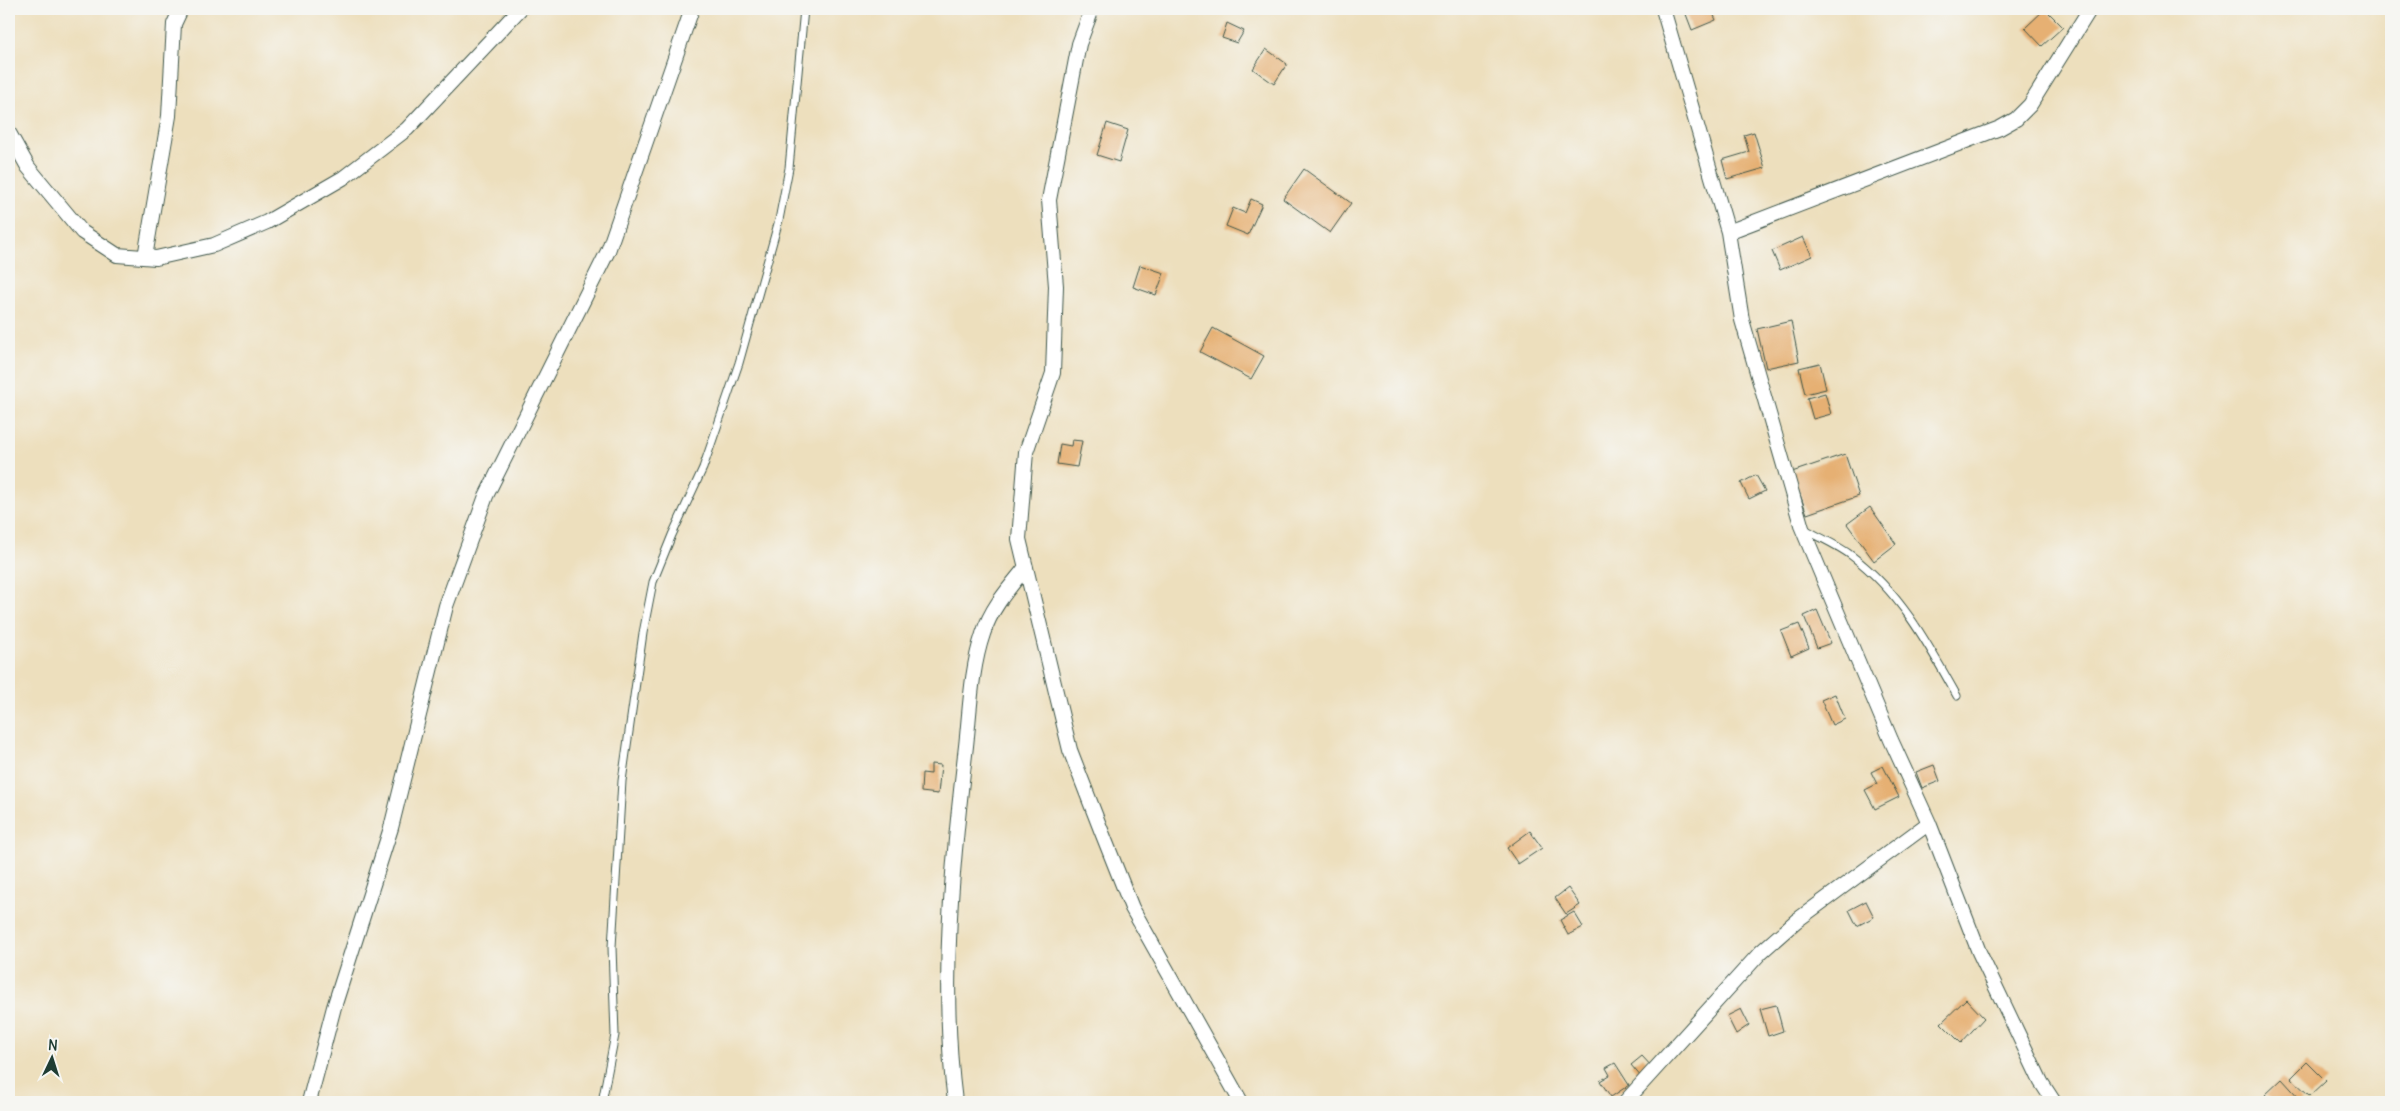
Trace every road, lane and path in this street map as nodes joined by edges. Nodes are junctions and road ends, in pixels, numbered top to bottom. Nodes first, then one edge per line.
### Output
1 (181, 9) edge
2 (520, 9) edge
3 (692, 9) edge
4 (804, 9) edge
5 (1092, 9) edge
6 (1663, 9) edge
7 (2090, 9) edge
8 (9, 133) edge
9 (1728, 232) junction
10 (145, 257) junction
11 (1802, 528) junction
12 (1026, 567) junction
13 (1958, 696) dead end
14 (1929, 823) junction
15 (309, 1102) edge
16 (602, 1102) edge
17 (955, 1102) edge
18 (1241, 1102) edge
19 (1626, 1102) edge
20 (2054, 1102) edge

1 - 10 street
2 - 10 street
3 - 15 street
4 - 16 lane
5 - 12 street
6 - 9 street
7 - 9 street
8 - 10 street
9 - 11 street
11 - 13 lane
11 - 14 street
12 - 17 street
12 - 18 street
14 - 19 street
14 - 20 street

